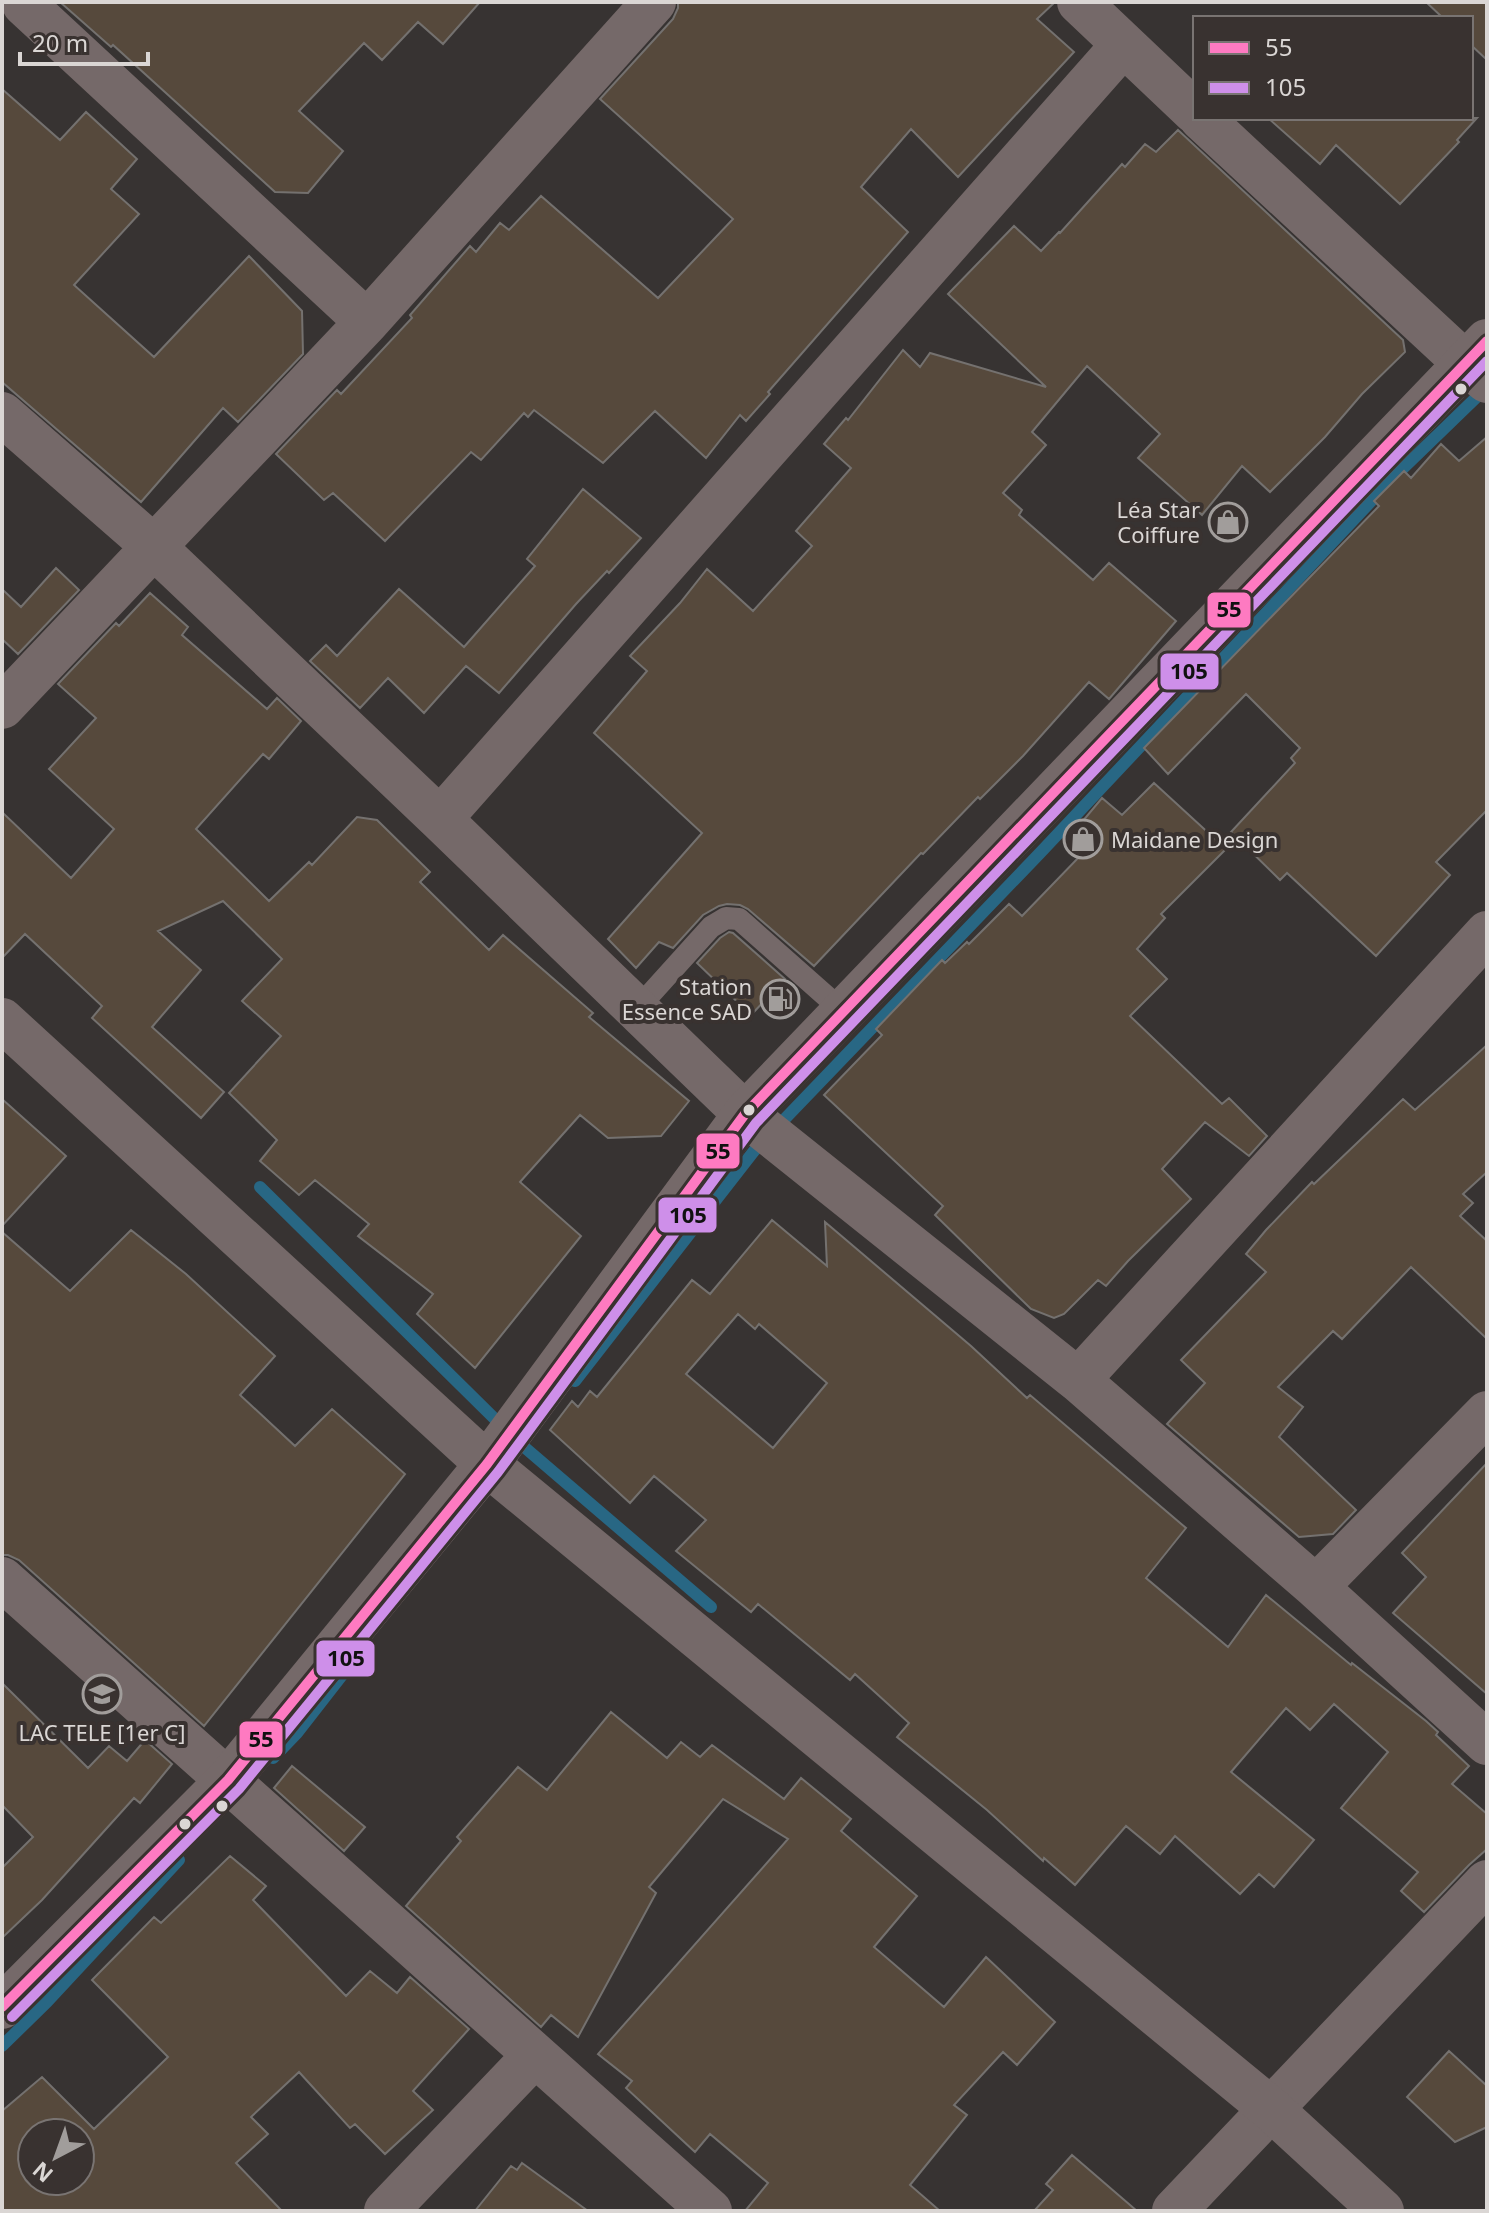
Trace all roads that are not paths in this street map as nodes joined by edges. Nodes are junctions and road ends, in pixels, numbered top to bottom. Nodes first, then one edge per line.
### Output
1 (1079, 2) edge
2 (634, 9) edge
3 (17, 10) edge
4 (1123, 45) junction
5 (1193, 110) edge
6 (1203, 120) edge
7 (367, 322) junction
8 (1480, 362) edge
9 (2, 414) edge
10 (153, 546) junction
11 (2, 707) edge
12 (440, 819) junction
13 (1487, 933) edge
14 (637, 1009) junction
15 (844, 1012) junction
16 (2, 1020) edge
17 (745, 1114) junction
18 (1078, 1380) junction
19 (1487, 1413) edge
20 (487, 1464) junction
21 (2, 1579) edge
22 (1316, 1587) junction
23 (1487, 1743) edge
24 (228, 1780) junction
25 (1487, 1882) edge
26 (2, 2007) edge
27 (535, 2055) junction
28 (1271, 2109) junction
29 (386, 2211) edge
30 (710, 2211) edge
31 (1174, 2211) edge
32 (1382, 2211) edge

1 - 4 street
2 - 7 street
3 - 7 street
4 - 5 street
4 - 12 street
6 - 8 street
7 - 10 street
8 - 15 street
9 - 10 street
10 - 11 street
10 - 12 street
12 - 14 street
13 - 18 street
14 - 15 lane
14 - 17 street
15 - 17 street
16 - 20 street
17 - 18 street
17 - 20 street
18 - 22 street
19 - 22 street
20 - 24 street
20 - 28 street
21 - 24 street
22 - 23 street
24 - 26 street
24 - 27 street
25 - 28 street
27 - 29 street
27 - 30 street
28 - 31 street
28 - 32 street

